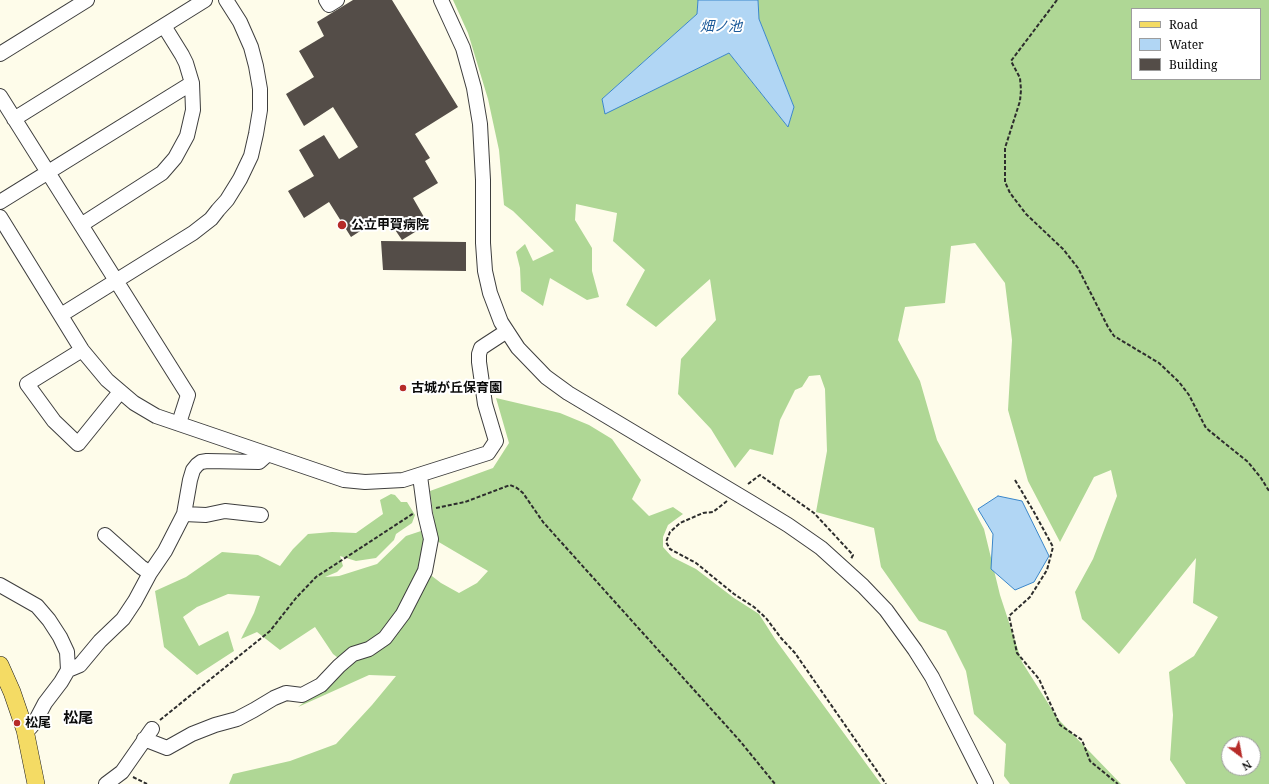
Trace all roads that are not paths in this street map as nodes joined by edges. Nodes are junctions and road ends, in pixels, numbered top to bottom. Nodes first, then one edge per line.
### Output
1 (87, 0) edge
2 (205, 0) edge
3 (226, 0) edge
4 (326, 0) edge
5 (337, 0) edge
6 (441, 0) edge
7 (164, 26) junction
8 (0, 54) edge
9 (192, 83) junction
10 (0, 96) edge
11 (14, 119) junction
12 (48, 172) junction
13 (0, 202) edge
14 (0, 217) edge
15 (81, 225) junction
16 (116, 281) junction
17 (61, 315) junction
18 (507, 331) junction
19 (82, 350) junction
20 (120, 392) junction
21 (179, 423) junction
22 (268, 454) junction
23 (420, 476) junction
24 (184, 514) junction
25 (261, 515) dead end
26 (105, 535) dead end
27 (150, 573) junction
28 (0, 585) edge
29 (0, 665) edge
30 (68, 670) junction
31 (25, 730) junction
32 (36, 784) edge
33 (106, 784) edge
34 (986, 784) edge

1 - 8 street
2 - 7 street
3 - 16 street
4 - 5 street
6 - 18 street
7 - 9 street
7 - 11 street
9 - 12 street
9 - 15 street
10 - 11 street
11 - 12 street
12 - 13 street
12 - 15 street
14 - 17 street
15 - 16 street
16 - 17 street
16 - 21 street
17 - 19 street
18 - 23 street
18 - 34 street
19 - 20 street
19 - 20 street
20 - 21 street
21 - 22 street
22 - 23 street
22 - 24 street
23 - 33 street
24 - 25 street
24 - 27 street
26 - 27 street
27 - 30 street
28 - 30 street
29 - 31 main road
30 - 31 street
31 - 32 main road

